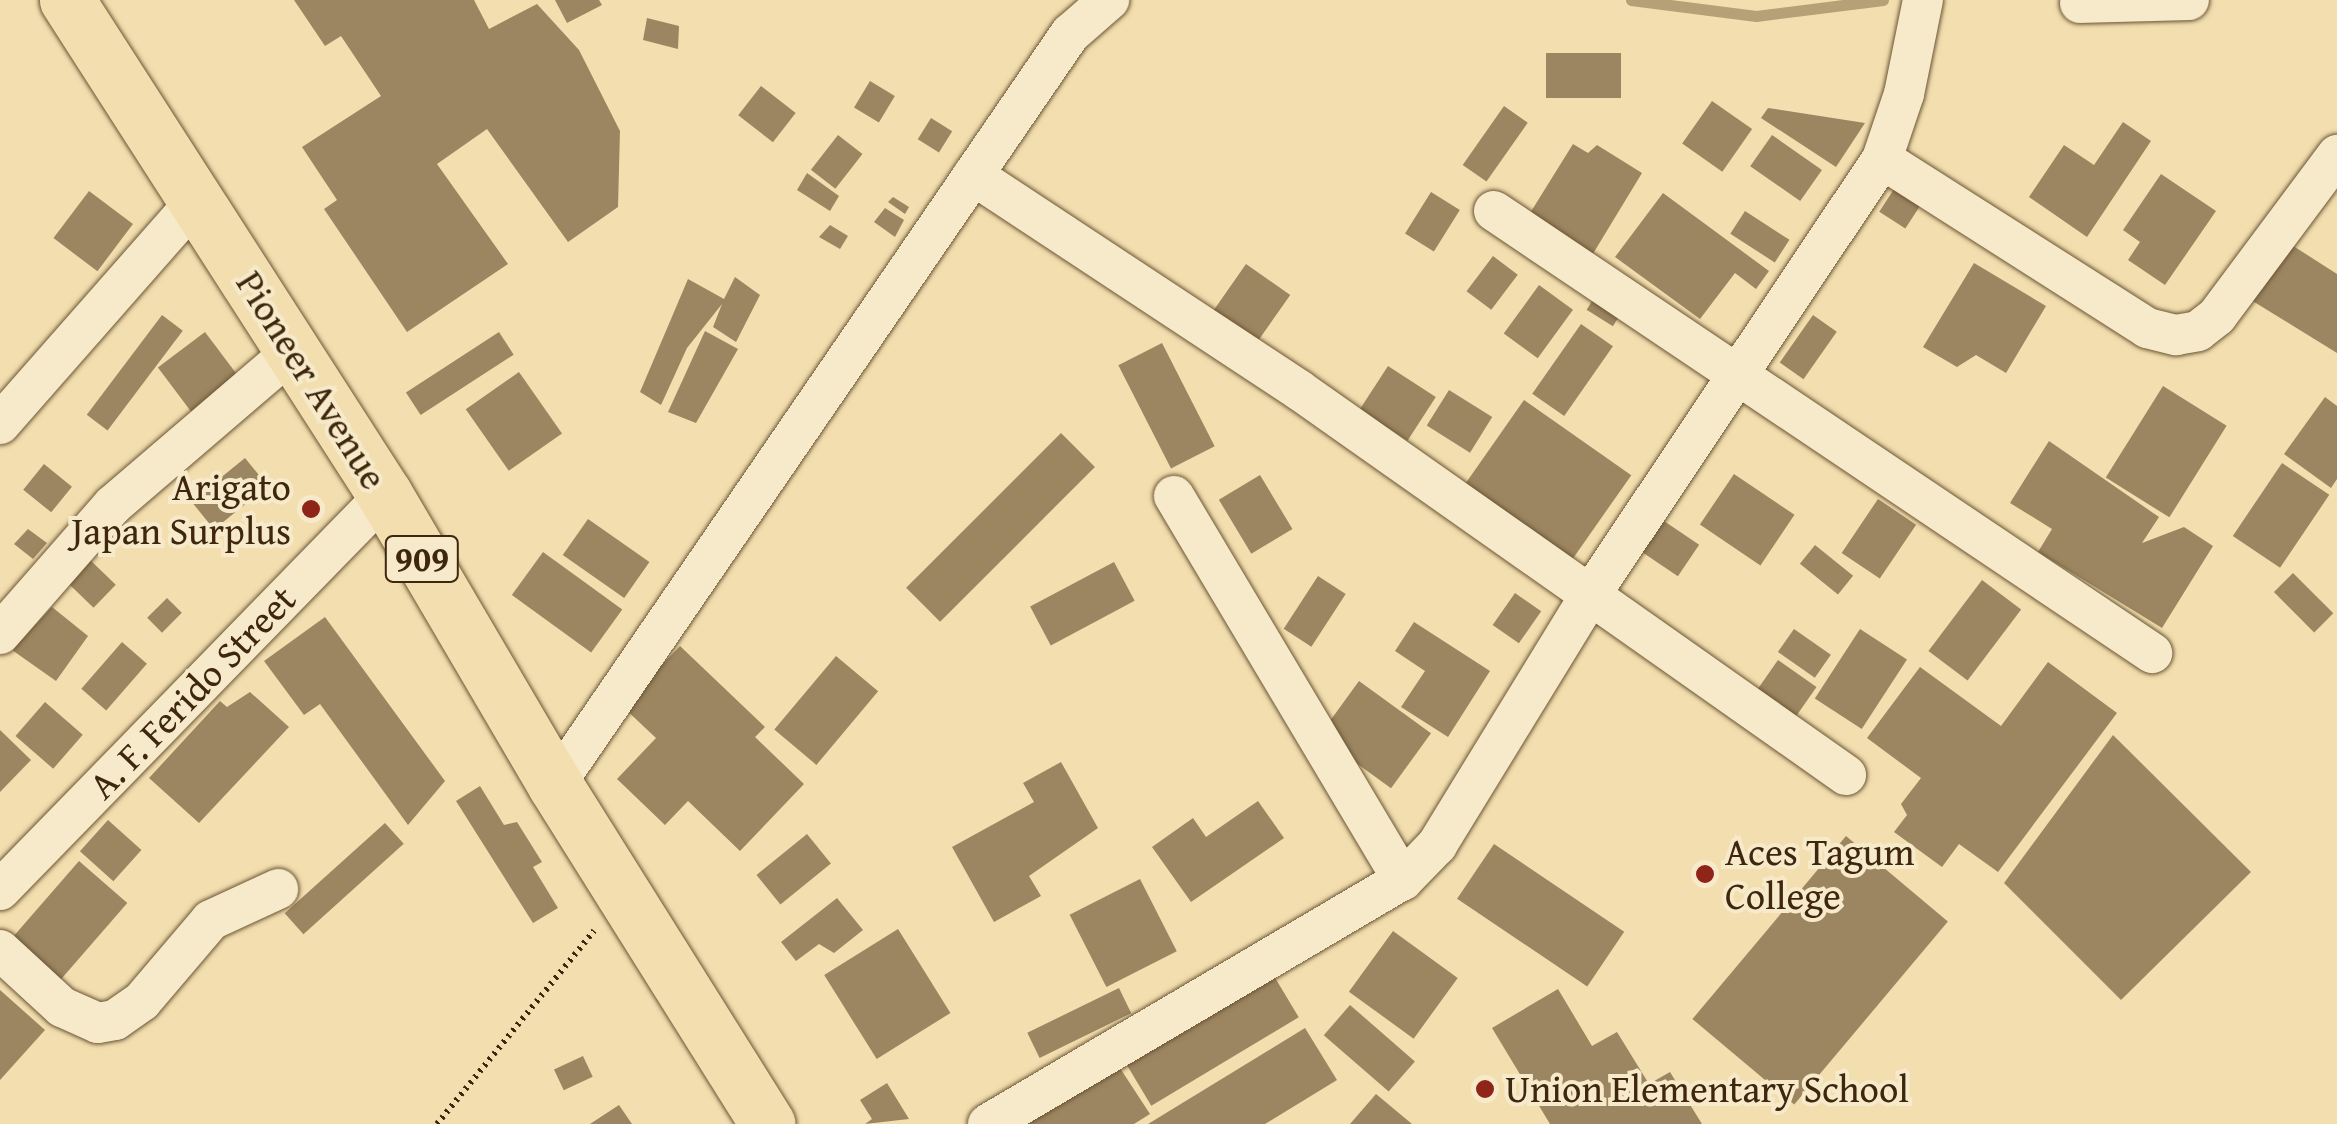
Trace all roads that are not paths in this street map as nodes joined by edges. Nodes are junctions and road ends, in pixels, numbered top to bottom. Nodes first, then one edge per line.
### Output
1 (66, 0) edge
2 (1109, 0) edge
3 (1922, 0) edge
4 (2188, 0) edge
5 (2080, 3) dead end
6 (2337, 154) edge
7 (1882, 160) junction
8 (972, 175) junction
9 (197, 200) junction
10 (1494, 210) dead end
11 (294, 350) junction
12 (1740, 371) junction
13 (0, 424) edge
14 (384, 494) junction
15 (1174, 496) dead end
16 (1592, 594) junction
17 (0, 634) edge
18 (2152, 653) dead end
19 (1846, 775) dead end
20 (555, 785) junction
21 (1403, 880) junction
22 (278, 889) dead end
23 (0, 890) edge
24 (0, 950) edge
25 (768, 1124) edge
26 (988, 1124) edge

1 - 9 highway, Pioneer Avenue / 909
2 - 8 street
3 - 7 street
4 - 5 street
6 - 7 street
7 - 12 street
8 - 16 street
8 - 20 street
9 - 11 highway, Pioneer Avenue / 909
9 - 13 street
10 - 12 street
11 - 14 highway, Pioneer Avenue / 909
11 - 17 street
12 - 16 street
12 - 18 street
14 - 20 highway, Pioneer Avenue / 909
14 - 23 street, A. F. Ferido Street
15 - 21 street
16 - 19 street
16 - 21 street
20 - 25 highway, Pioneer Avenue / 909
21 - 26 street
22 - 24 street

